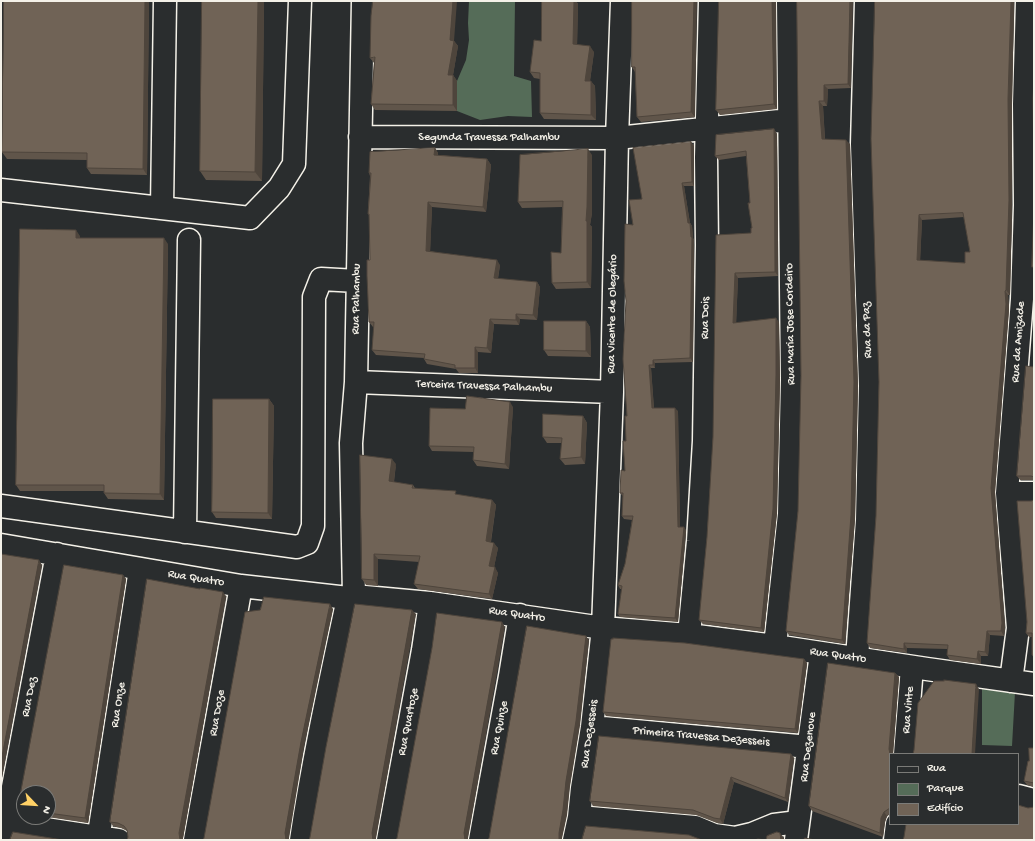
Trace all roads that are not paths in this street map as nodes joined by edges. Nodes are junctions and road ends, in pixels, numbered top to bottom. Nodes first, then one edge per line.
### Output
1 (165, 1) edge
2 (300, 1) edge
3 (363, 1) edge
4 (622, 1) edge
5 (710, 1) edge
6 (788, 1) edge
7 (866, 1) edge
8 (1026, 1) edge
9 (789, 120) junction
10 (708, 128) junction
11 (360, 137) junction
12 (617, 138) junction
13 (1, 190) edge
14 (162, 208) junction
15 (189, 240) dead end
16 (357, 281) junction
17 (356, 382) junction
18 (612, 392) junction
19 (1007, 493) junction
20 (1034, 493) edge
21 (1, 506) edge
22 (185, 532) junction
23 (1, 545) edge
24 (57, 554) junction
25 (140, 569) junction
26 (241, 586) junction
27 (351, 597) junction
28 (430, 603) junction
29 (520, 615) junction
30 (603, 628) junction
31 (689, 635) junction
32 (776, 646) junction
33 (821, 653) junction
34 (857, 658) junction
35 (912, 667) junction
36 (1011, 681) junction
37 (1034, 684) edge
38 (592, 727) junction
39 (810, 747) junction
40 (905, 753) edge
41 (1019, 796) edge
42 (1034, 800) edge
43 (579, 817) junction
44 (897, 825) edge
45 (4, 828) edge
46 (797, 831) edge
47 (105, 839) edge
48 (195, 840) edge
49 (301, 840) edge
50 (388, 840) edge
51 (480, 840) edge
52 (574, 840) edge
53 (895, 840) edge

1 - 14 street
2 - 14 street
3 - 11 street, Rua Palhambu
4 - 12 street, Rua Vicente de Olegário
5 - 10 street, Rua Dois
6 - 9 street, Rua Maria Jose Cordeiro
7 - 34 street, Rua da Paz
8 - 19 street, Rua da Amizade
9 - 10 street, Segunda Travessa Palhambu
9 - 32 street, Rua Maria Jose Cordeiro
10 - 12 street, Segunda Travessa Palhambu
10 - 31 street, Rua Dois
11 - 12 street, Segunda Travessa Palhambu
11 - 16 street, Rua Palhambu
12 - 18 street, Rua Vicente de Olegário
13 - 14 street
15 - 22 street
16 - 17 street, Rua Palhambu
16 - 22 street
17 - 18 street, Terceira Travessa Palhambu
17 - 27 street, Rua Palhambu
18 - 30 street, Rua Vicente de Olegário
19 - 20 street
19 - 36 street, Rua da Amizade
21 - 22 street
23 - 24 street, Rua Quatro
24 - 25 street, Rua Quatro
24 - 45 street, Rua Dez
25 - 26 street, Rua Quatro
25 - 47 street, Rua Onze
26 - 27 street, Rua Quatro
26 - 48 street, Rua Doze
27 - 28 street, Rua Quatro
27 - 49 street
28 - 29 street, Rua Quatro
28 - 50 street, Rua Quartoze
29 - 30 street, Rua Quatro
29 - 51 street, Rua Quinze
30 - 31 street, Rua Quatro
30 - 38 street, Rua Dezesseis
31 - 32 street, Rua Quatro
32 - 33 street, Rua Quatro
33 - 34 street, Rua Quatro
33 - 39 street, Rua Dezenove
34 - 35 street, Rua Quatro
35 - 36 street, Rua Quatro
35 - 40 street, Rua Vinte
36 - 37 street, Rua Quatro
38 - 39 street, Primeira Travessa Dezesseis
38 - 43 street, Rua Dezesseis
39 - 46 street, Rua Dezenove
41 - 42 street
43 - 46 street
43 - 52 street, Rua Dezesseis
44 - 53 street
45 - 47 street

